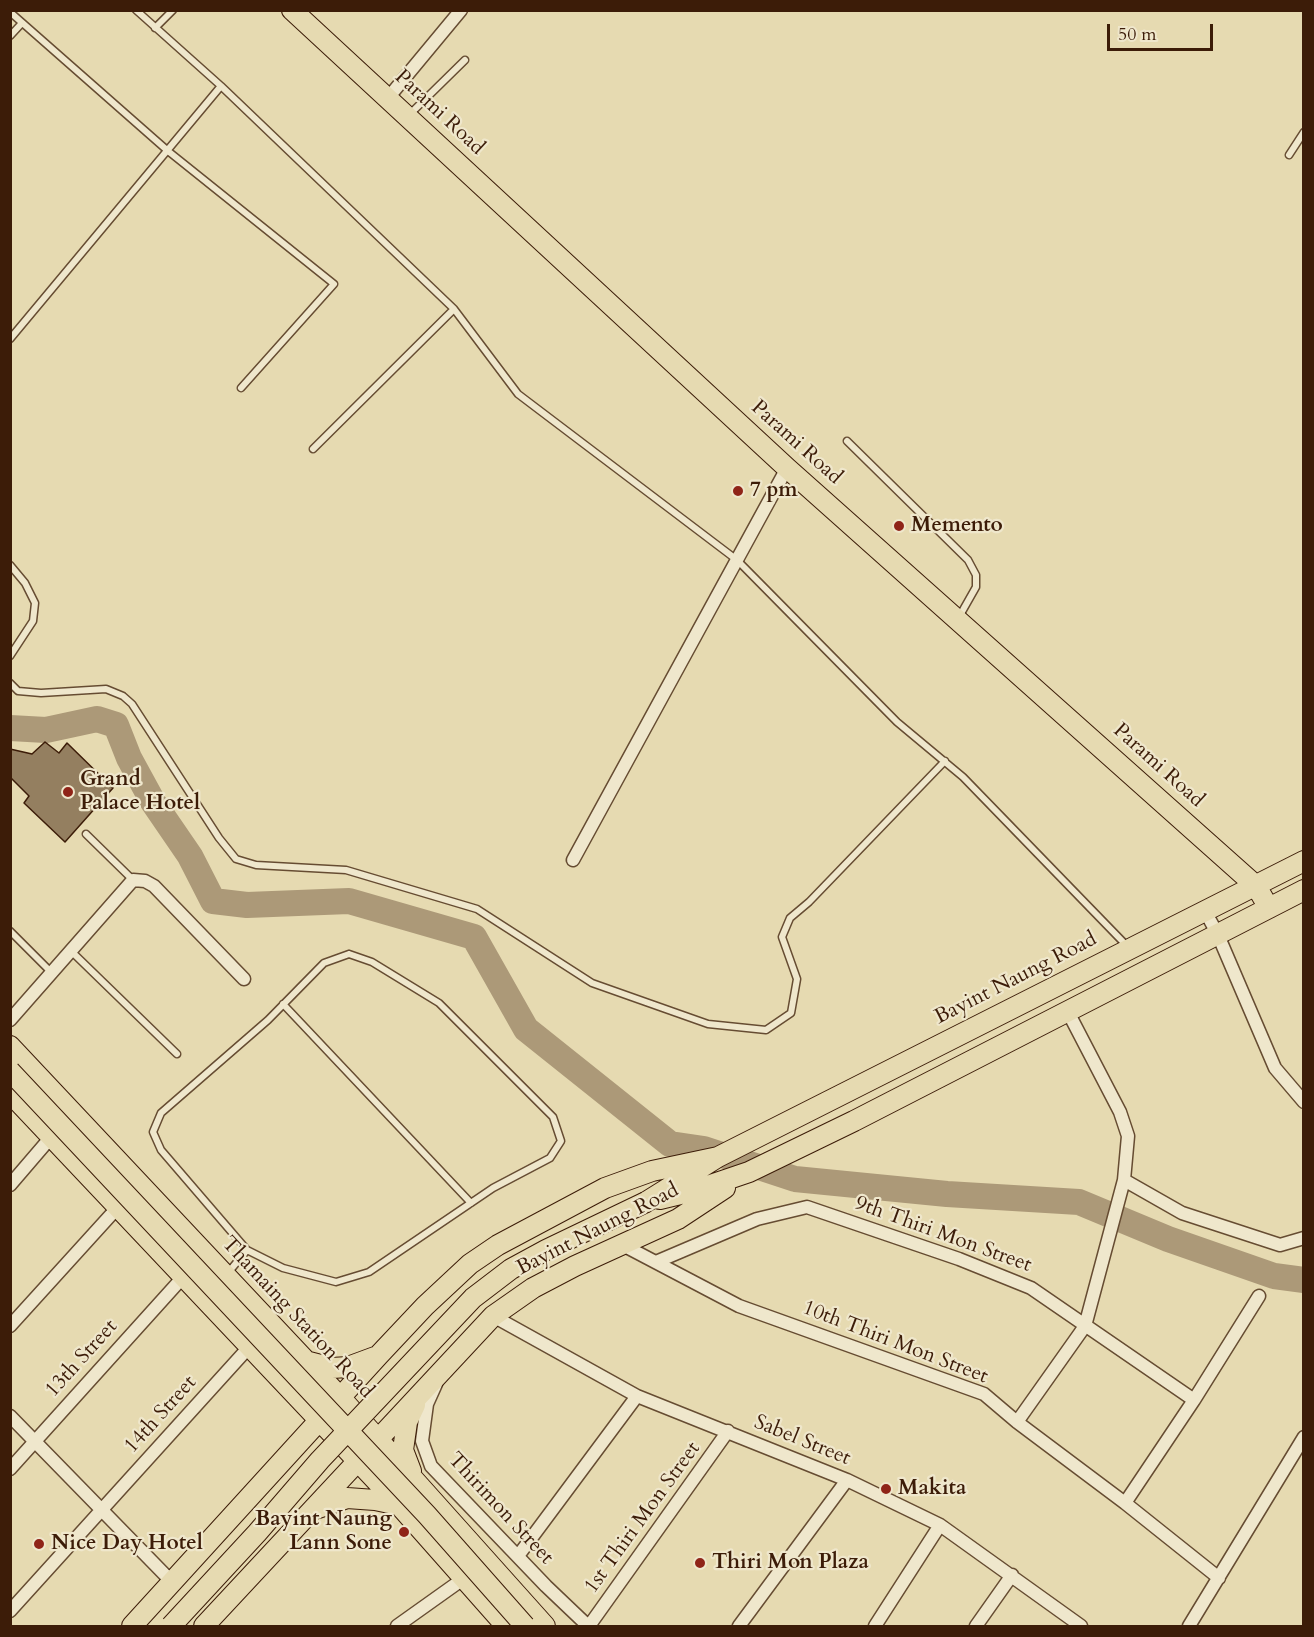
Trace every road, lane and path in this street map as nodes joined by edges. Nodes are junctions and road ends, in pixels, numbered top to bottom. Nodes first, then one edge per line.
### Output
1 (136, 10) edge
2 (173, 10) edge
3 (461, 10) edge
4 (10, 12) edge
5 (300, 13) edge
6 (22, 23) junction
7 (155, 28) junction
8 (10, 36) edge
9 (465, 60) dead end
10 (221, 86) junction
11 (388, 98) junction
12 (407, 116) junction
13 (1304, 132) edge
14 (168, 151) junction
15 (1289, 155) dead end
16 (454, 309) junction
17 (10, 339) edge
18 (240, 388) dead end
19 (847, 441) dead end
20 (313, 449) dead end
21 (787, 468) junction
22 (737, 560) junction
23 (10, 565) edge
24 (957, 620) junction
25 (10, 656) edge
26 (10, 683) edge
27 (945, 762) junction
28 (86, 834) dead end
29 (573, 861) dead end
30 (1304, 861) edge
31 (133, 879) junction
32 (1256, 886) junction
33 (1304, 890) edge
34 (1269, 908) junction
35 (1205, 911) junction
36 (10, 931) edge
37 (1218, 935) junction
38 (1136, 946) junction
39 (71, 951) junction
40 (1154, 968) junction
41 (52, 973) junction
42 (244, 980) dead end
43 (283, 1004) junction
44 (1068, 1012) junction
45 (10, 1020) edge
46 (10, 1046) edge
47 (177, 1054) dead end
48 (10, 1071) edge
49 (10, 1093) edge
50 (1304, 1102) edge
51 (52, 1136) junction
52 (718, 1157) junction
53 (749, 1172) junction
54 (1124, 1180) junction
55 (10, 1185) edge
56 (147, 1192) junction
57 (646, 1202) junction
58 (471, 1203) junction
59 (122, 1210) junction
60 (1304, 1238) edge
61 (621, 1244) junction
62 (247, 1250) junction
63 (656, 1262) junction
64 (184, 1276) junction
65 (225, 1277) junction
66 (1259, 1296) dead end
67 (493, 1316) junction
68 (10, 1326) edge
69 (1085, 1326) junction
70 (250, 1346) junction
71 (378, 1356) junction
72 (305, 1361) junction
73 (444, 1367) junction
74 (420, 1395) junction
75 (637, 1395) junction
76 (340, 1397) junction
77 (1194, 1400) junction
78 (10, 1416) edge
79 (319, 1420) junction
80 (1017, 1422) junction
81 (728, 1431) junction
82 (1304, 1437) edge
83 (378, 1439) junction
84 (35, 1441) junction
85 (358, 1462) junction
86 (10, 1469) edge
87 (413, 1477) junction
88 (847, 1480) junction
89 (1125, 1503) junction
90 (399, 1506) junction
91 (316, 1508) junction
92 (101, 1509) junction
93 (940, 1525) junction
94 (518, 1556) junction
95 (1012, 1575) junction
96 (1219, 1578) junction
97 (463, 1579) junction
98 (172, 1582) junction
99 (10, 1611) edge
100 (132, 1626) edge
101 (171, 1626) edge
102 (204, 1626) edge
103 (397, 1626) edge
104 (506, 1626) edge
105 (525, 1626) edge
106 (546, 1626) edge
107 (589, 1626) edge
108 (739, 1626) edge
109 (875, 1626) edge
110 (976, 1626) edge
111 (1082, 1626) edge
112 (1189, 1626) edge

1 - 7 lane
2 - 7 lane
3 - 11 street
4 - 6 lane
5 - 11 main road, Parami Road
6 - 8 lane
6 - 14 lane
7 - 10 lane
9 - 12 lane
10 - 14 lane
10 - 16 lane
11 - 12 main road, Parami Road
12 - 21 main road, Parami Road
13 - 15 lane
14 - 17 lane
14 - 18 lane
16 - 20 lane
16 - 22 lane
19 - 24 lane
21 - 22 street
21 - 24 main road, Parami Road
22 - 27 lane
22 - 29 street
23 - 25 lane
24 - 32 main road, Parami Road
26 - 27 lane
27 - 38 lane
28 - 31 lane
30 - 32 main road, Bayint Naung Road
31 - 39 street
31 - 42 street
32 - 34 main road, Parami Road
32 - 35 main road, Bayint Naung Road
33 - 34 main road, Bayint Naung Road
34 - 37 main road, Bayint Naung Road
35 - 37 street
35 - 38 main road, Bayint Naung Road
36 - 41 lane
37 - 40 main road, Bayint Naung Road
37 - 50 street
38 - 40 main road
38 - 52 main road, Bayint Naung Road
39 - 41 street
39 - 47 lane
40 - 44 main road, Bayint Naung Road
41 - 45 street
43 - 58 lane
43 - 58 lane
43 - 62 lane
44 - 53 main road, Bayint Naung Road
44 - 54 street
46 - 56 main road, Thamaing Station Road
48 - 105 main road, bridge
49 - 51 main road
51 - 55 street
51 - 59 main road
52 - 57 main road, Bayint Naung Road
52 - 71 main road, Bayint Naung Road
53 - 57 main road, Bayint Naung Road
53 - 61 main road, Bayint Naung Road
54 - 60 street
54 - 69 street
56 - 59 main road
56 - 65 main road, Thamaing Station Road
57 - 101 main road, bridge
58 - 62 lane
59 - 64 main road
59 - 68 street
61 - 63 street, 10th Thiri Mon Street
61 - 67 main road, Bayint Naung Road
62 - 65 lane
63 - 69 street, 9th Thiri Mon Street
63 - 80 street, 10th Thiri Mon Street
64 - 70 main road
64 - 84 street, 13th Street
65 - 72 main road, Thamaing Station Road
66 - 77 street
67 - 73 main road, Bayint Naung Road
67 - 75 street, Sabel Street
69 - 77 street, 9th Thiri Mon Street
69 - 80 street
70 - 79 main road
70 - 92 street, 14th Street
71 - 72 main road
71 - 76 main road, Bayint Naung Road
72 - 76 main road, Thamaing Station Road
73 - 74 main road, Bayint Naung Road
73 - 94 street, Thirimon Street
74 - 83 main road, Bayint Naung Road
74 - 87 main road
75 - 81 street, Sabel Street
75 - 94 street
76 - 79 main road, Bayint Naung Road
76 - 83 main road, Thamaing Station Road
77 - 89 street
78 - 84 street
79 - 85 main road
79 - 98 main road, Bayint Naung Road
80 - 89 street, 10th Thiri Mon Street
81 - 88 street, Sabel Street
81 - 107 street, 1st Thiri Mon Street
82 - 96 street
83 - 85 main road, Bayint Naung Road
83 - 87 main road, Thamaing Station Road
84 - 86 street, 13th Street
84 - 92 street
85 - 90 main road
85 - 91 main road, Bayint Naung Road
87 - 106 main road, Thamaing Station Road
88 - 93 street, Sabel Street
88 - 108 street
89 - 96 street, 10th Thiri Mon Street
90 - 91 main road
90 - 97 main road
91 - 102 main road, Bayint Naung Road
92 - 98 street
92 - 99 street, 14th Street
93 - 95 street, Sabel Street
93 - 109 street
94 - 107 street, Thirimon Street
95 - 110 street
95 - 111 street, Sabel Street
96 - 112 street
97 - 103 street
97 - 104 main road
98 - 100 main road, Bayint Naung Road

